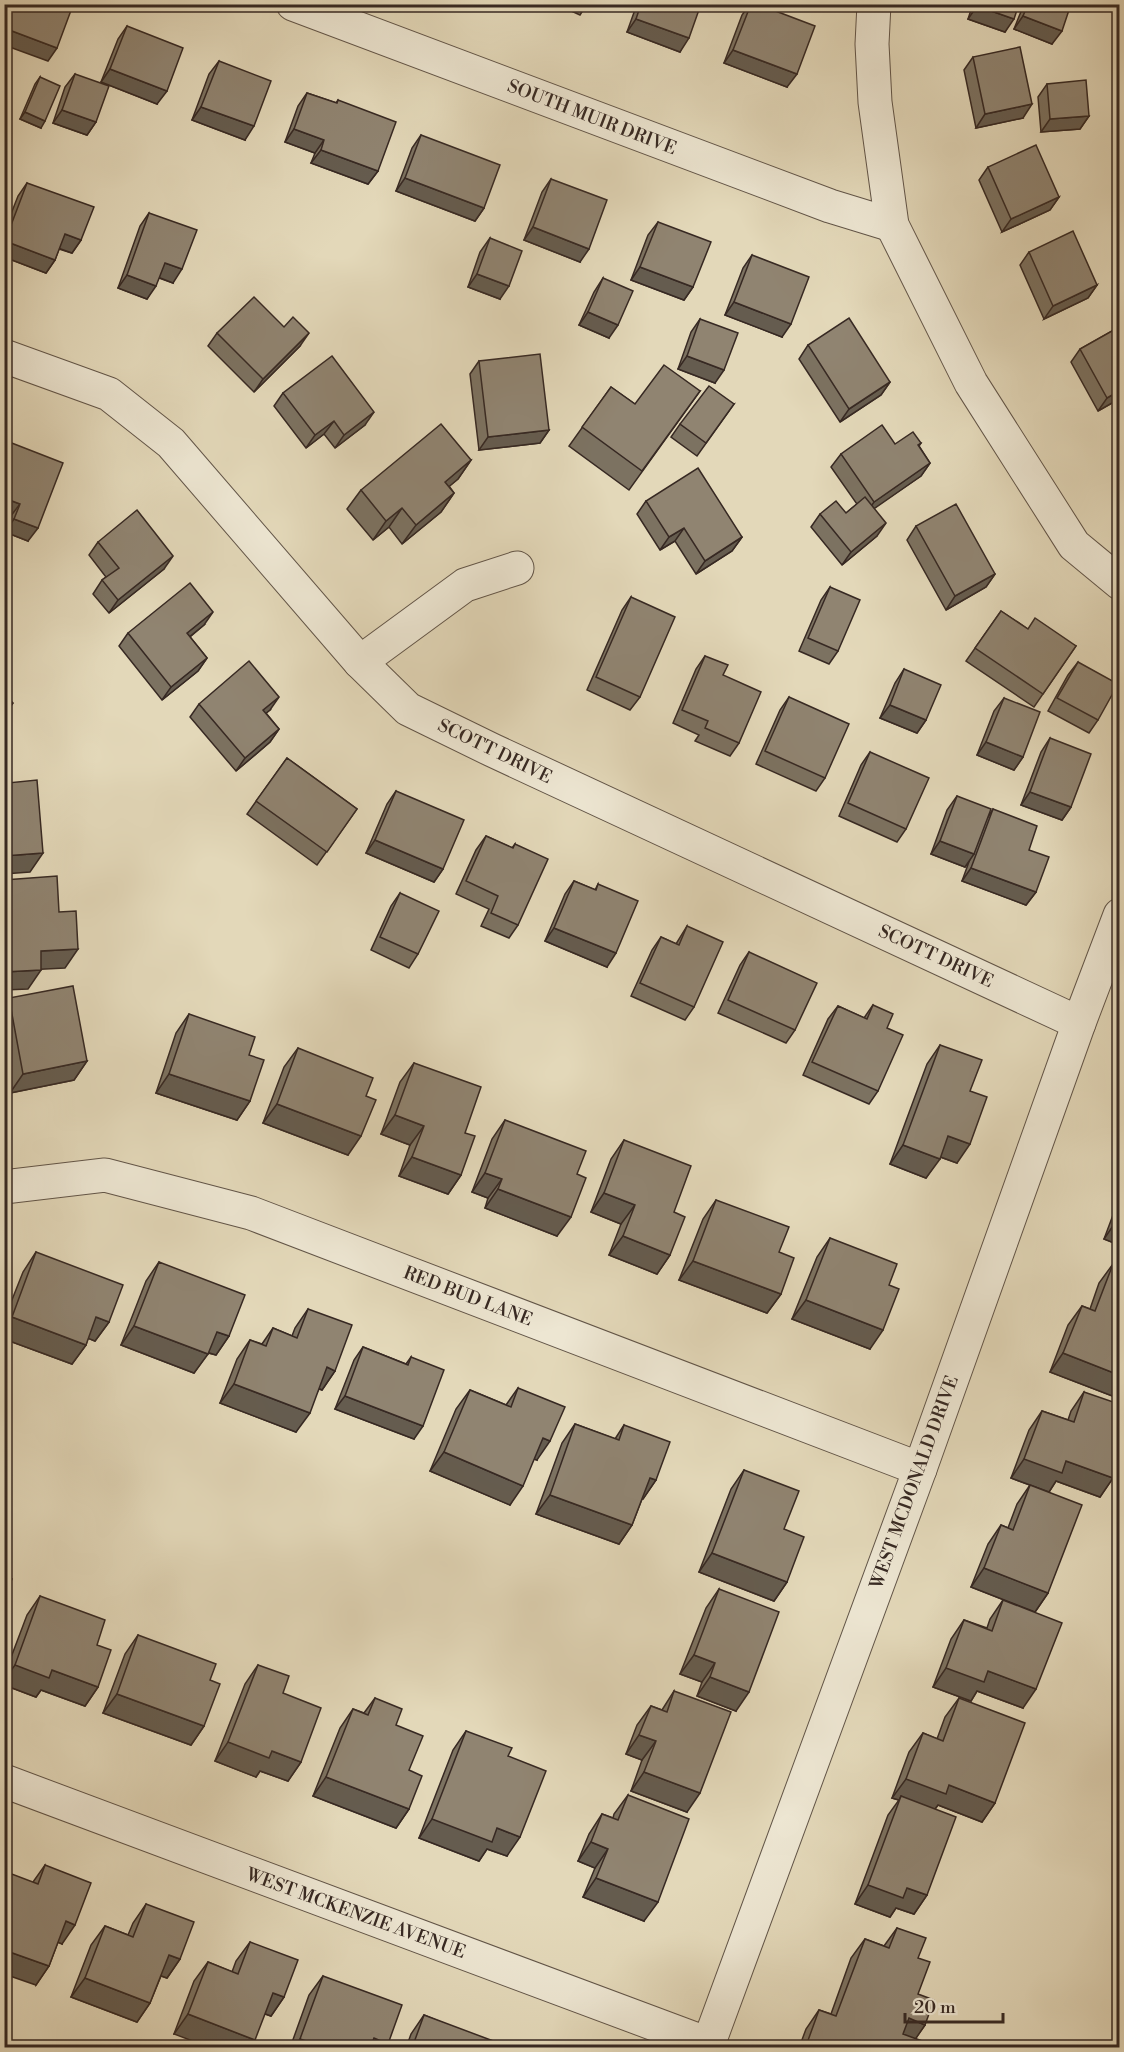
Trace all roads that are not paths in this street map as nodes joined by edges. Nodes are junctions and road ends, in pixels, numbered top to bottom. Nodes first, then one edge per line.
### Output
1 (292, 4) edge
2 (874, 4) edge
3 (892, 225) junction
4 (4, 356) edge
5 (517, 568) dead end
6 (1119, 584) edge
7 (360, 662) junction
8 (1119, 915) edge
9 (1079, 1023) junction
10 (4, 1187) edge
11 (920, 1469) junction
12 (4, 1781) edge
13 (707, 2046) edge

1 - 3 street, SOUTH MUIR DRIVE
2 - 3 street
3 - 6 street
4 - 7 street, SCOTT DRIVE
5 - 7 street
7 - 9 street, SCOTT DRIVE
8 - 9 street, WEST MCDONALD DRIVE
9 - 11 street, WEST MCDONALD DRIVE
10 - 11 street, RED BUD LANE
11 - 13 street, WEST MCDONALD DRIVE
12 - 13 street, WEST MCKENZIE AVENUE

